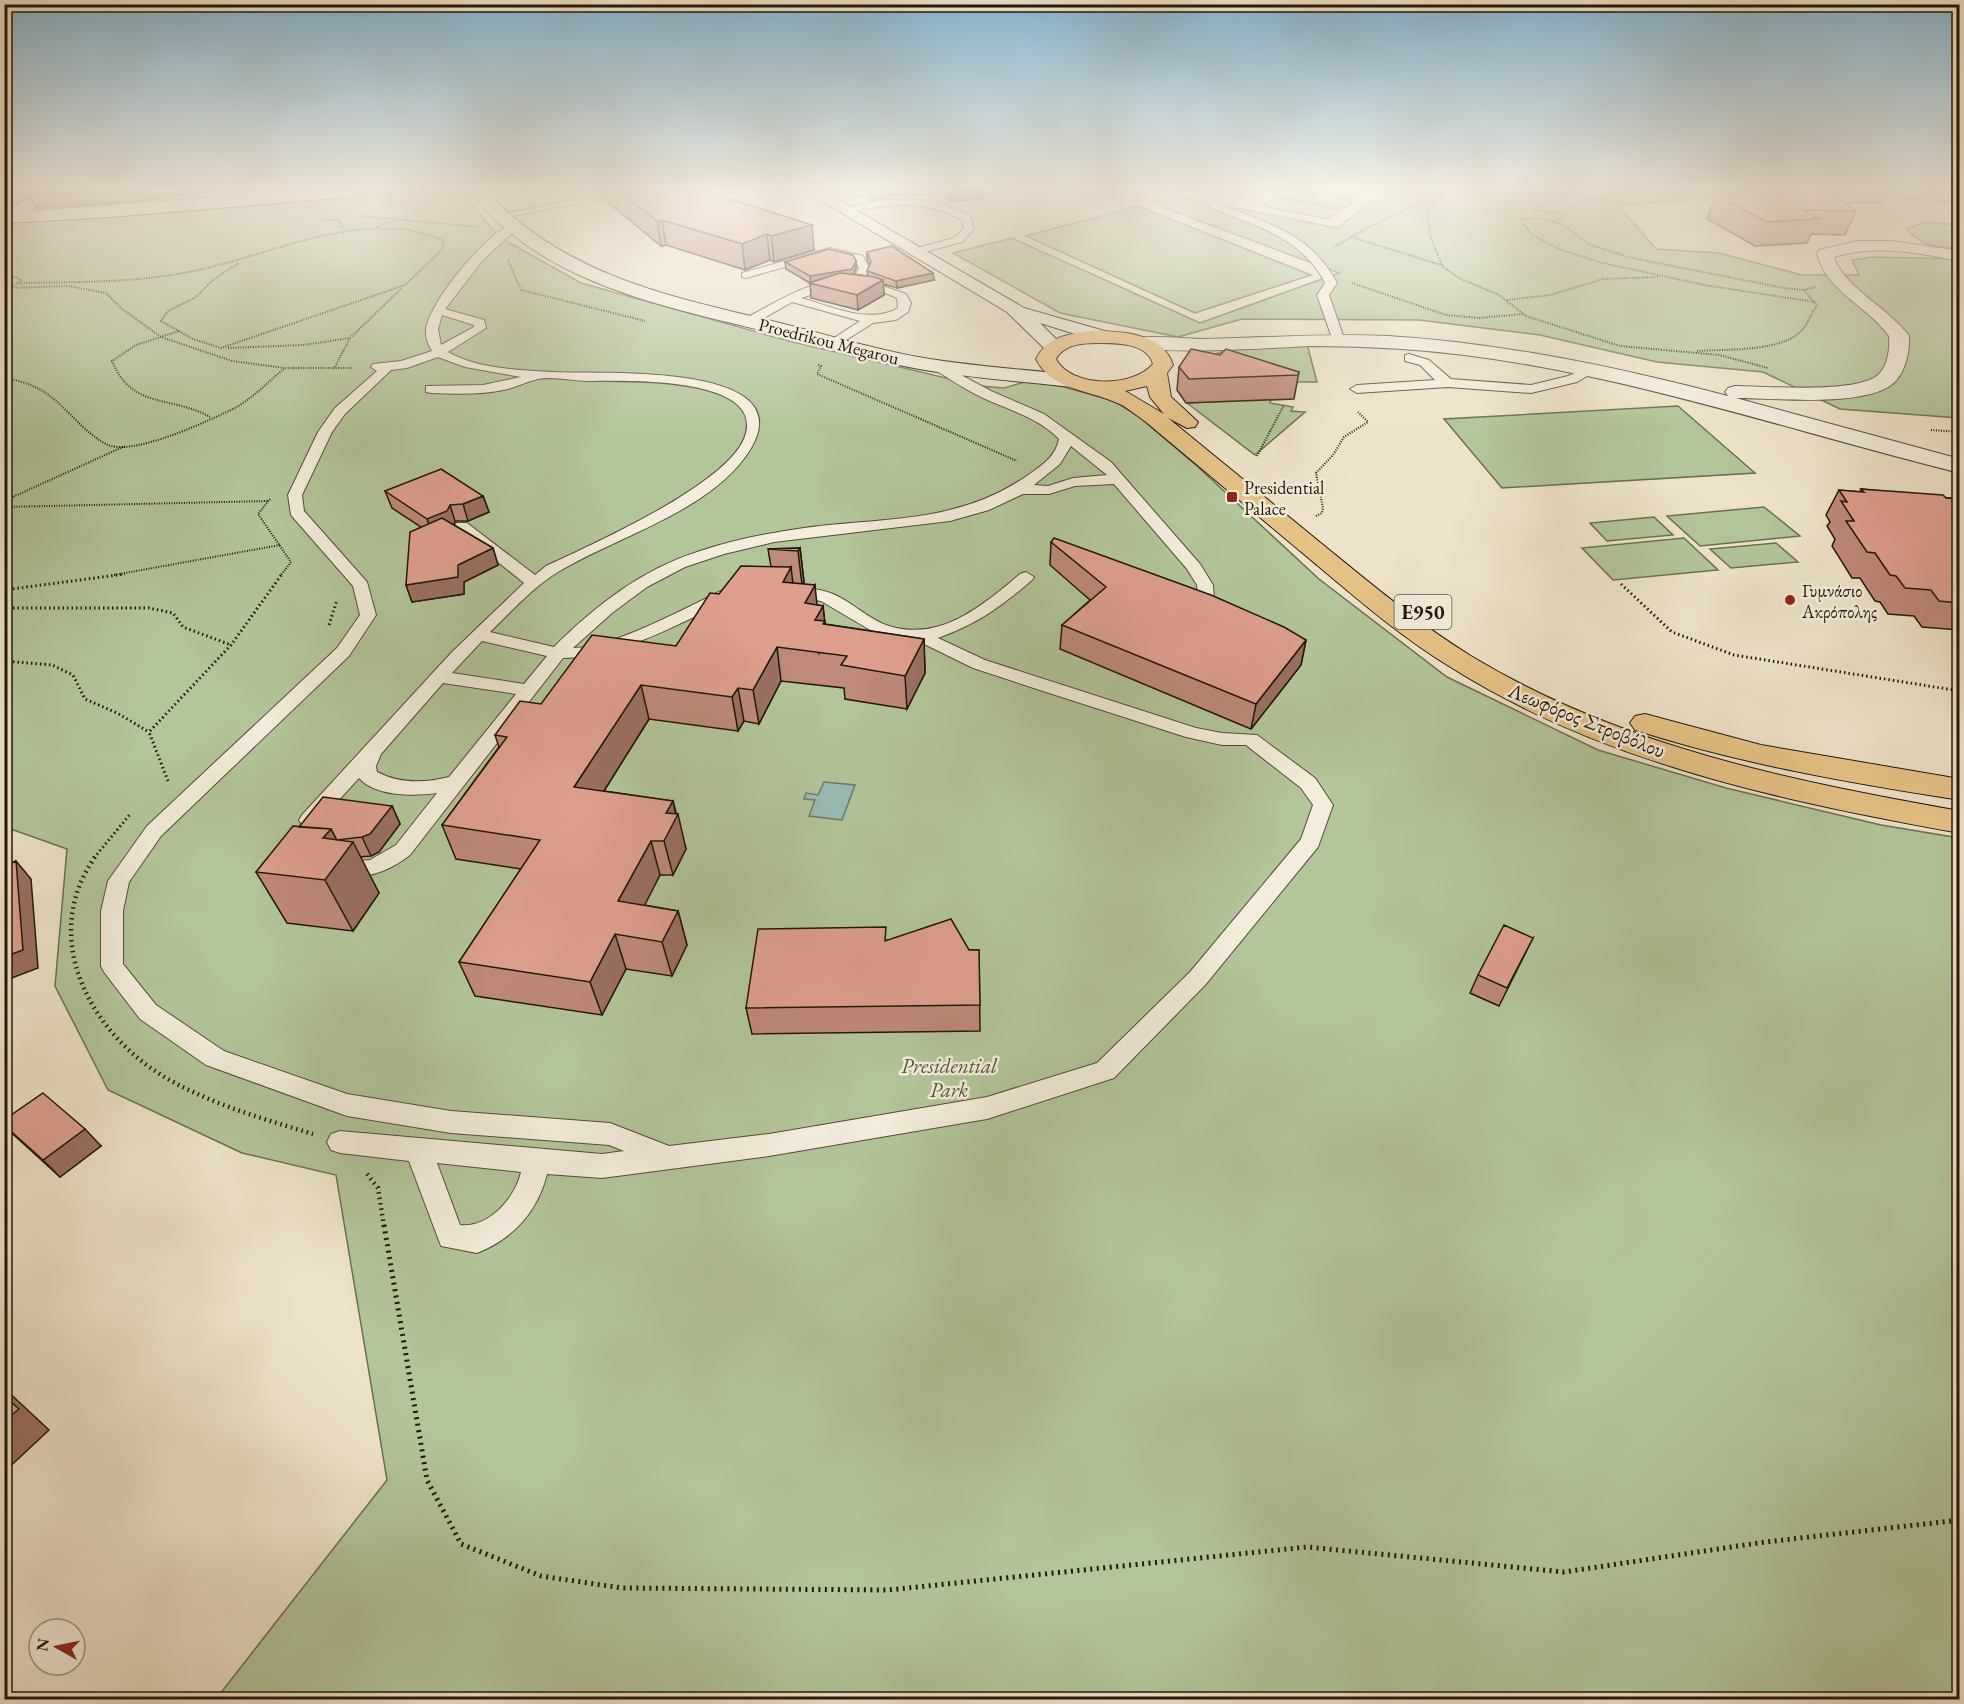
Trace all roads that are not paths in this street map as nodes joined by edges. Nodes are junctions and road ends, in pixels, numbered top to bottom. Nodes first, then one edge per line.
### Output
1 (469, 269) edge
2 (586, 269) edge
3 (769, 269) edge
4 (864, 269) edge
5 (947, 269) edge
6 (1322, 269) edge
7 (1830, 269) edge
8 (746, 275) edge
9 (858, 282) junction
10 (793, 299) junction
11 (1013, 308) junction
12 (438, 310) junction
13 (870, 320) junction
14 (750, 321) junction
15 (1101, 336) junction
16 (1339, 341) junction
17 (835, 342) junction
18 (1137, 342) junction
19 (1249, 343) junction
20 (1051, 350) junction
21 (439, 351) junction
22 (1408, 358) dead end
23 (937, 366) junction
24 (965, 369) junction
25 (1593, 369) junction
26 (1161, 370) junction
27 (536, 375) junction
28 (1082, 383) junction
29 (1448, 384) junction
30 (431, 389) dead end
31 (1357, 389) road end
32 (1691, 392) junction
33 (1055, 428) junction
34 (1959, 466) edge
35 (1117, 479) junction
36 (1019, 489) junction
37 (462, 526) dead end
38 (1026, 578) dead end
39 (534, 582) junction
40 (773, 590) edge
41 (749, 591) edge
42 (1199, 604) edge
43 (480, 635) junction
44 (923, 637) junction
45 (558, 652) junction
46 (441, 677) junction
47 (530, 690) junction
48 (372, 752) junction
49 (458, 782) junction
50 (1959, 790) edge
51 (1959, 822) edge
52 (295, 839) edge
53 (319, 866) edge
54 (340, 1142) road end
55 (419, 1150) junction
56 (668, 1158) junction
57 (537, 1162) junction

1 - 12 lane
2 - 14 street, Proedrikou Megarou / E950
3 - 8 lane
4 - 9 lane
5 - 11 street
6 - 16 lane
7 - 32 street
9 - 10 lane
9 - 13 lane
10 - 13 lane
10 - 14 lane
11 - 15 street
11 - 20 street
12 - 21 lane
12 - 21 lane
13 - 17 lane
14 - 17 street, Proedrikou Megarou / E950
15 - 18 main road
15 - 20 main road
16 - 19 street
16 - 25 street
17 - 23 street, Proedrikou Megarou / E950
18 - 19 street
18 - 26 main road
19 - 26 street
20 - 24 street, Proedrikou Megarou / E950
20 - 28 main road, Λεωφόρος Στροβόλου
21 - 27 lane
21 - 56 lane
22 - 29 lane
23 - 24 street, Proedrikou Megarou / E950
23 - 33 lane
24 - 28 street, Proedrikou Megarou / E950
25 - 29 lane
25 - 32 street
26 - 28 main road
26 - 50 main road, Λεωφόρος Στροβόλου / E950
27 - 30 lane
27 - 39 lane
28 - 51 main road, Λεωφόρος Στροβόλου / E950
29 - 31 lane
32 - 34 street
33 - 35 lane
33 - 36 lane
35 - 36 lane
35 - 42 lane
36 - 45 lane
37 - 39 lane
38 - 44 lane
39 - 43 lane
40 - 44 lane
41 - 45 lane
43 - 45 lane
43 - 46 lane
44 - 56 lane
45 - 47 lane
46 - 47 lane
46 - 48 lane
47 - 49 lane
48 - 49 lane
48 - 52 lane
49 - 53 lane
54 - 55 lane
55 - 57 lane
55 - 57 lane
56 - 57 lane

